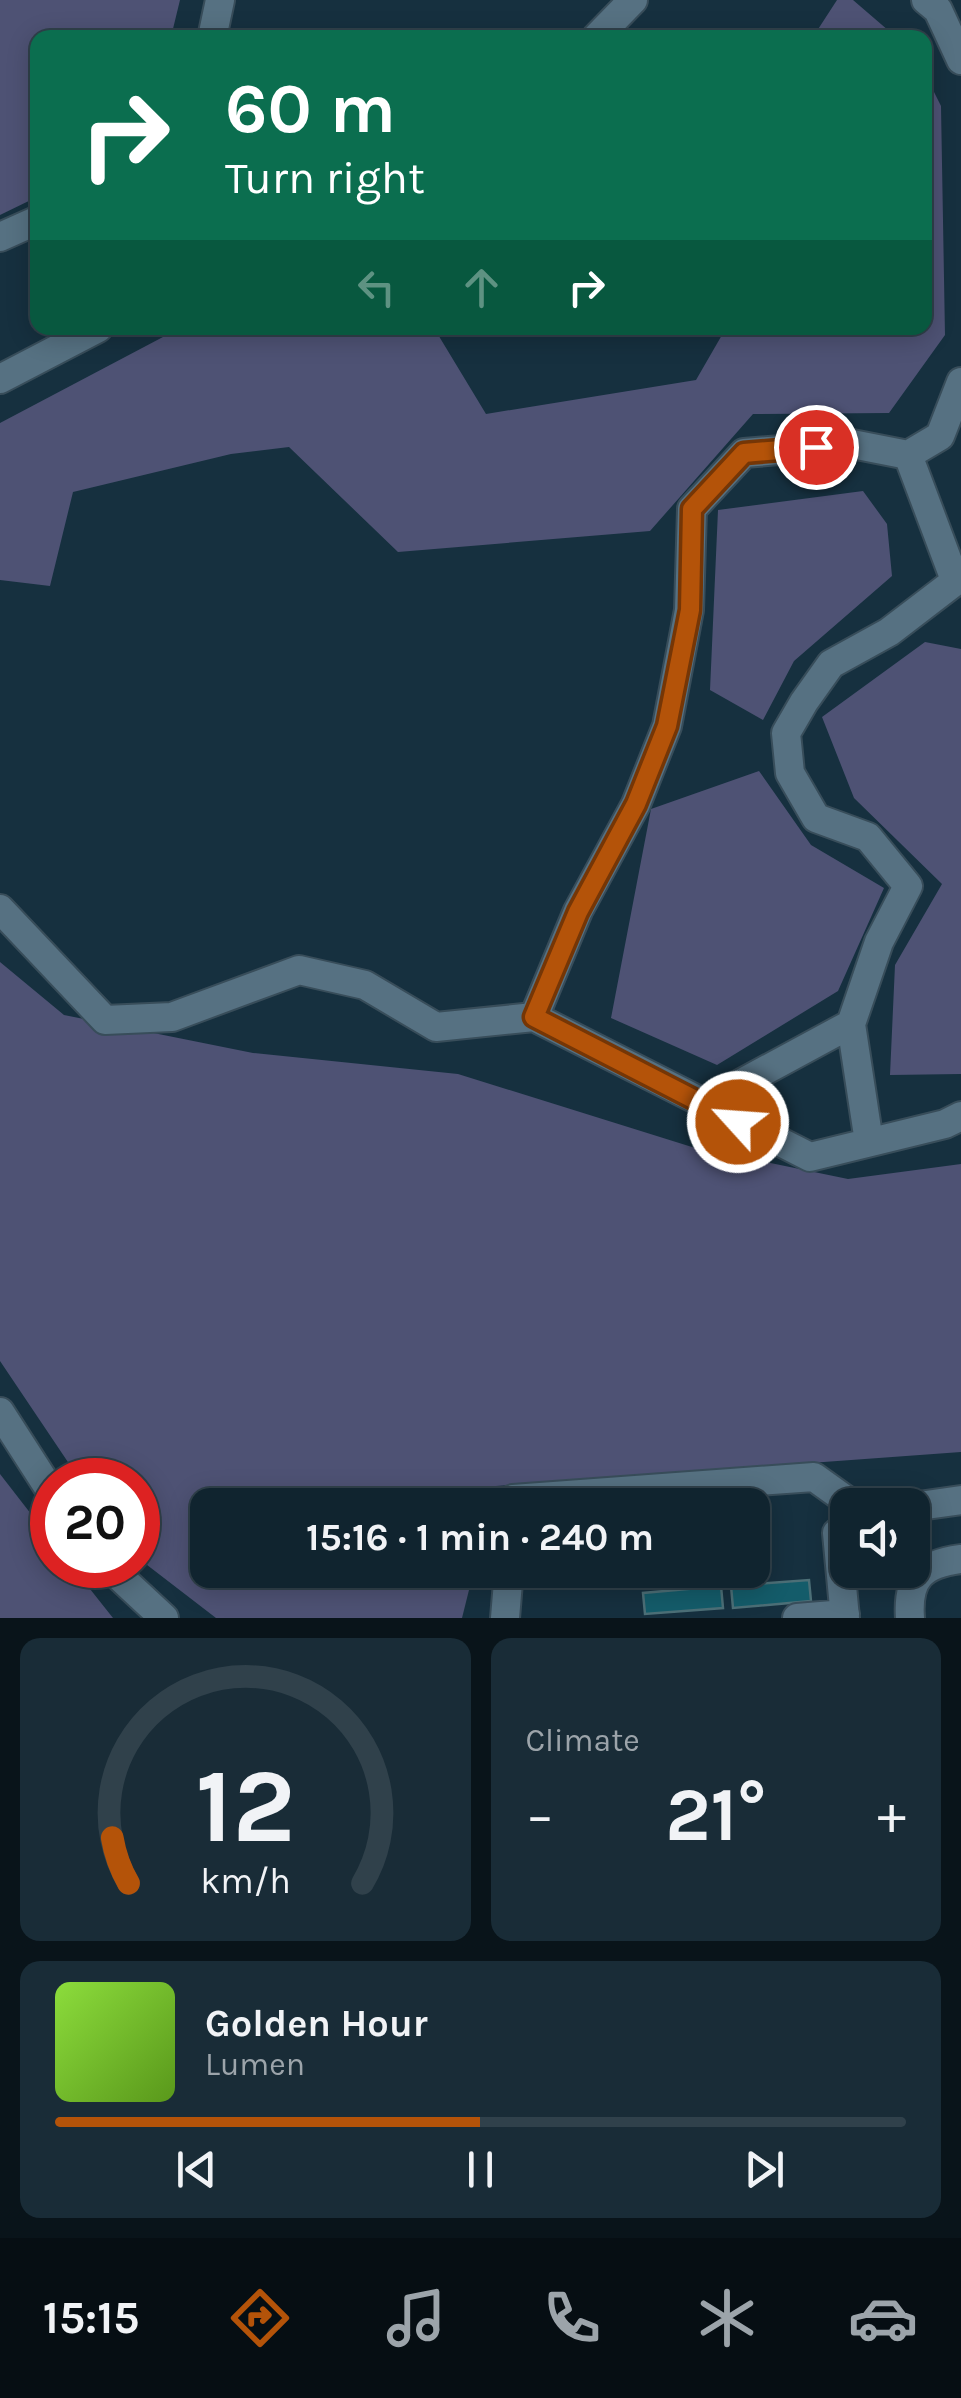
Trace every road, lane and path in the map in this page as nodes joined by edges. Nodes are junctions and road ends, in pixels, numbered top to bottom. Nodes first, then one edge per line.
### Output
1 (220, 0) edge
2 (633, 0) edge
3 (936, 3) edge
4 (214, 30) edge
5 (604, 30) edge
6 (961, 60) edge
7 (30, 224) edge
8 (0, 237) edge
9 (85, 335) edge
10 (0, 379) edge
11 (961, 382) edge
12 (950, 430) edge
13 (908, 456) junction
14 (958, 578) edge
15 (0, 909) edge
16 (534, 1017) junction
17 (850, 1024) junction
18 (703, 1104) junction
19 (961, 1116) edge
20 (870, 1142) junction
21 (0, 1412) edge
22 (30, 1459) edge
23 (657, 1488) edge
24 (830, 1488) edge
25 (961, 1500) edge
26 (930, 1504) edge
27 (961, 1559) edge
28 (132, 1588) edge
29 (507, 1588) edge
30 (842, 1588) edge
31 (845, 1616) edge
32 (164, 1618) edge
33 (506, 1618) edge
34 (796, 1618) edge
35 (910, 1618) edge

1 - 4 lane
2 - 5 lane
3 - 6 lane
7 - 8 lane
9 - 10 lane
11 - 12 lane
12 - 13 lane
13 - 14 lane
13 - 16 lane
14 - 17 lane
15 - 16 lane
16 - 18 lane
17 - 18 lane
17 - 20 lane
18 - 20 lane
19 - 20 lane
21 - 22 lane
23 - 24 lane
25 - 26 lane
27 - 35 lane
28 - 32 lane
29 - 33 lane
30 - 31 lane
31 - 34 lane

